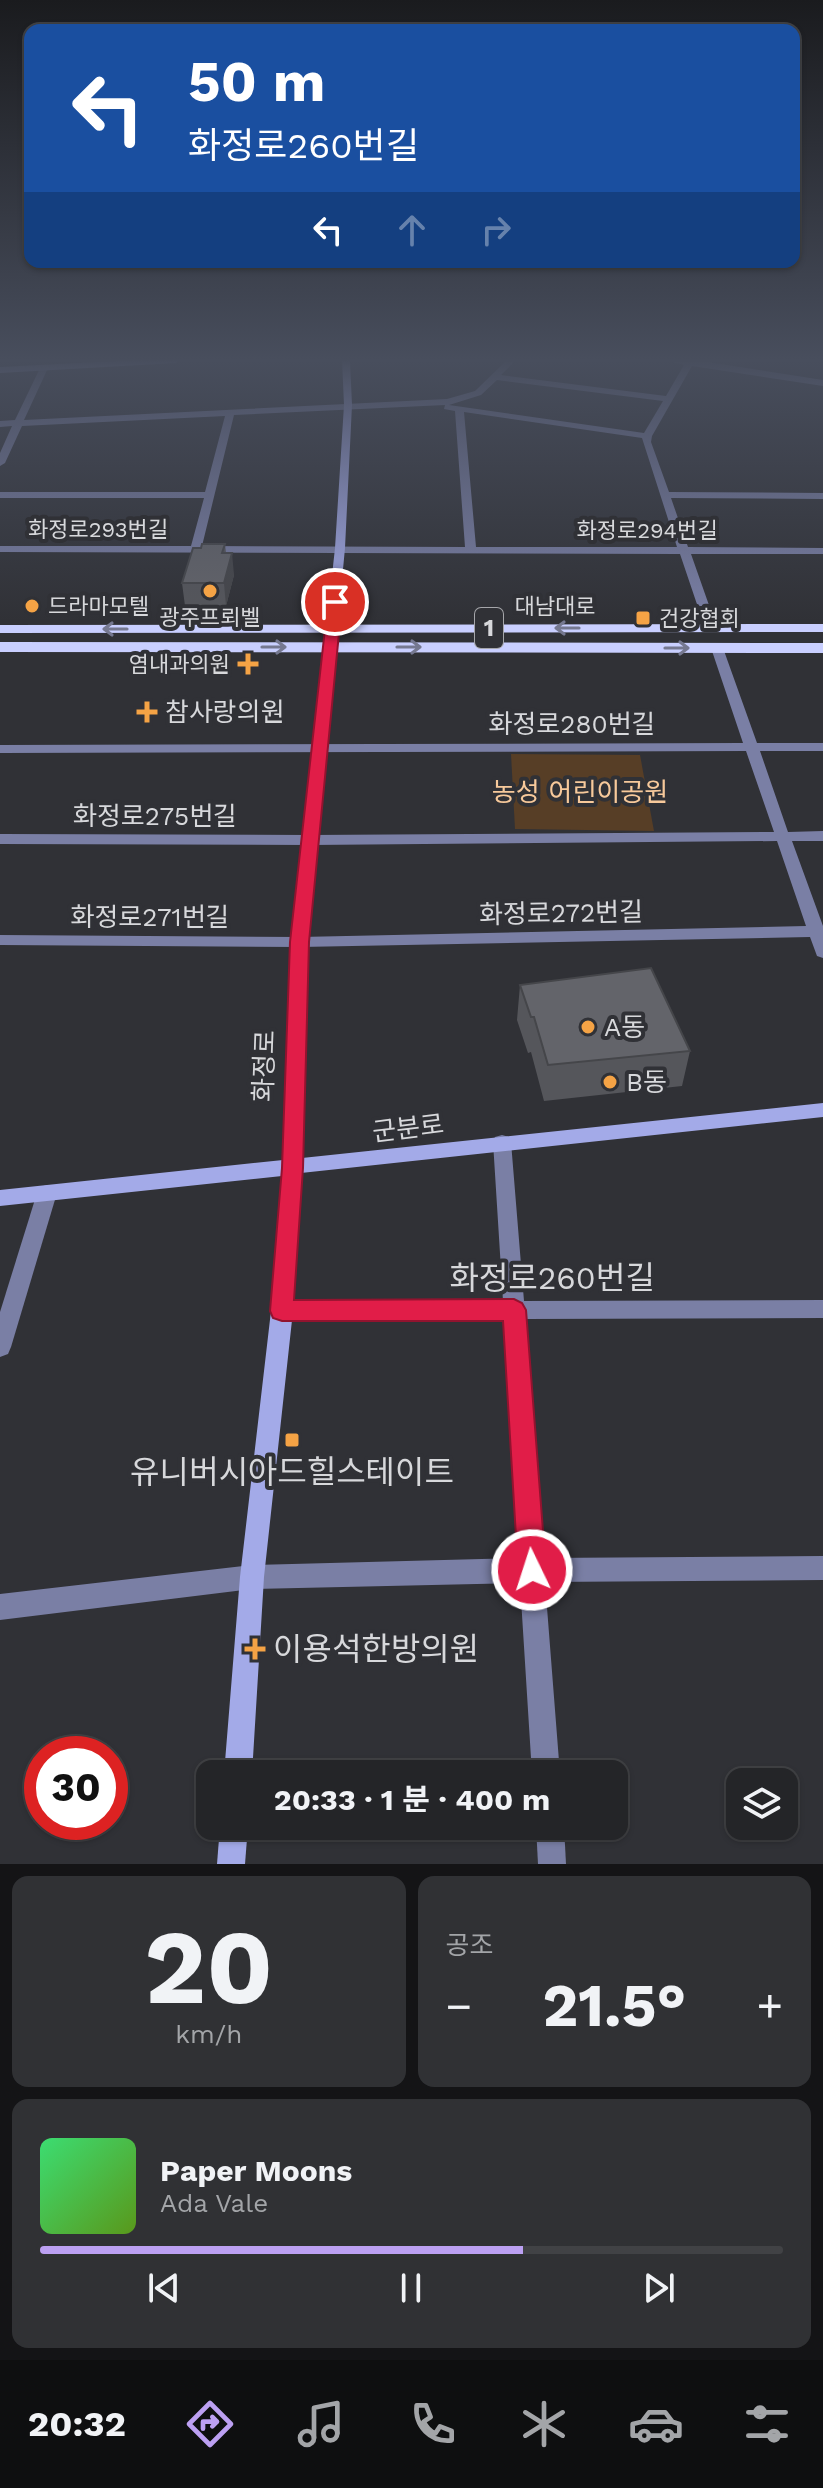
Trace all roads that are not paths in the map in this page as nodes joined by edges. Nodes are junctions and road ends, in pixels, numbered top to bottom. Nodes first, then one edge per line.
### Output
1 (222, 447) edge
2 (346, 447) edge
3 (462, 447) edge
4 (648, 447) edge
5 (0, 495) edge
6 (210, 495) junction
7 (665, 495) junction
8 (823, 496) edge
9 (340, 548) junction
10 (0, 549) edge
11 (196, 549) junction
12 (471, 549) junction
13 (684, 551) junction
14 (823, 551) edge
15 (711, 628) junction
16 (823, 628) edge
17 (0, 629) edge
18 (332, 638) junction
19 (0, 647) edge
20 (717, 648) junction
21 (823, 648) edge
22 (753, 747) junction
23 (823, 747) edge
24 (0, 749) edge
25 (321, 749) junction
26 (783, 836) junction
27 (823, 836) edge
28 (0, 839) edge
29 (310, 840) junction
30 (820, 931) edge
31 (0, 940) edge
32 (300, 942) junction
33 (823, 952) edge
34 (823, 1110) edge
35 (502, 1142) junction
36 (292, 1168) junction
37 (47, 1193) junction
38 (0, 1198) edge
39 (823, 1309) edge
40 (514, 1310) junction
41 (282, 1311) junction
42 (0, 1347) edge
43 (823, 1568) edge
44 (532, 1570) junction
45 (252, 1577) junction
46 (0, 1607) edge
47 (239, 1760) edge
48 (545, 1760) edge
49 (233, 1840) edge
50 (551, 1840) edge
51 (231, 1864) edge
52 (552, 1864) edge

1 - 6 street, 화정로293번길
2 - 9 street, 화정로
3 - 12 street
4 - 7 street
5 - 6 street
6 - 11 street, 화정로293번길
7 - 8 street
7 - 13 street
9 - 11 street, 화정로293번길
9 - 12 street, 화정로294번길
9 - 18 street, 화정로
10 - 11 street, 화정로293번길
12 - 13 street, 화정로294번길
13 - 14 street, 화정로294번길
13 - 15 street
15 - 16 main road, 대남대로 / 1
15 -> 18 main road, 대남대로 / 1
18 -> 17 main road, 대남대로 / 1
19 -> 18 main road, 대남대로 / 1
18 -> 20 main road, 대남대로 / 1
18 - 25 street, 화정로
20 - 21 main road, 대남대로 / 1
20 - 22 street
22 - 23 street, 화정로280번길
22 - 25 street, 화정로280번길
22 - 26 street
24 - 25 street, 화정로280번길
25 - 29 street, 화정로
26 - 27 street, 화정로275번길
26 - 29 street, 화정로275번길
26 - 30 street
28 - 29 street, 화정로275번길
29 - 32 street, 화정로
30 - 32 street, 화정로272번길
30 - 33 street
31 - 32 street, 화정로271번길
32 - 36 street, 화정로
34 - 35 street, 군분로
35 - 36 street, 군분로
35 - 40 street
36 - 37 street, 군분로
36 - 41 street, 화정로
37 - 38 street, 군분로
37 - 42 street
39 - 40 street, 화정로260번길
40 - 41 street, 화정로260번길
40 - 44 street
41 - 45 street, 화정로
43 - 44 street
44 - 45 street
44 - 48 street
45 - 46 street
45 - 47 street, 화정로
49 - 51 street
50 - 52 street

